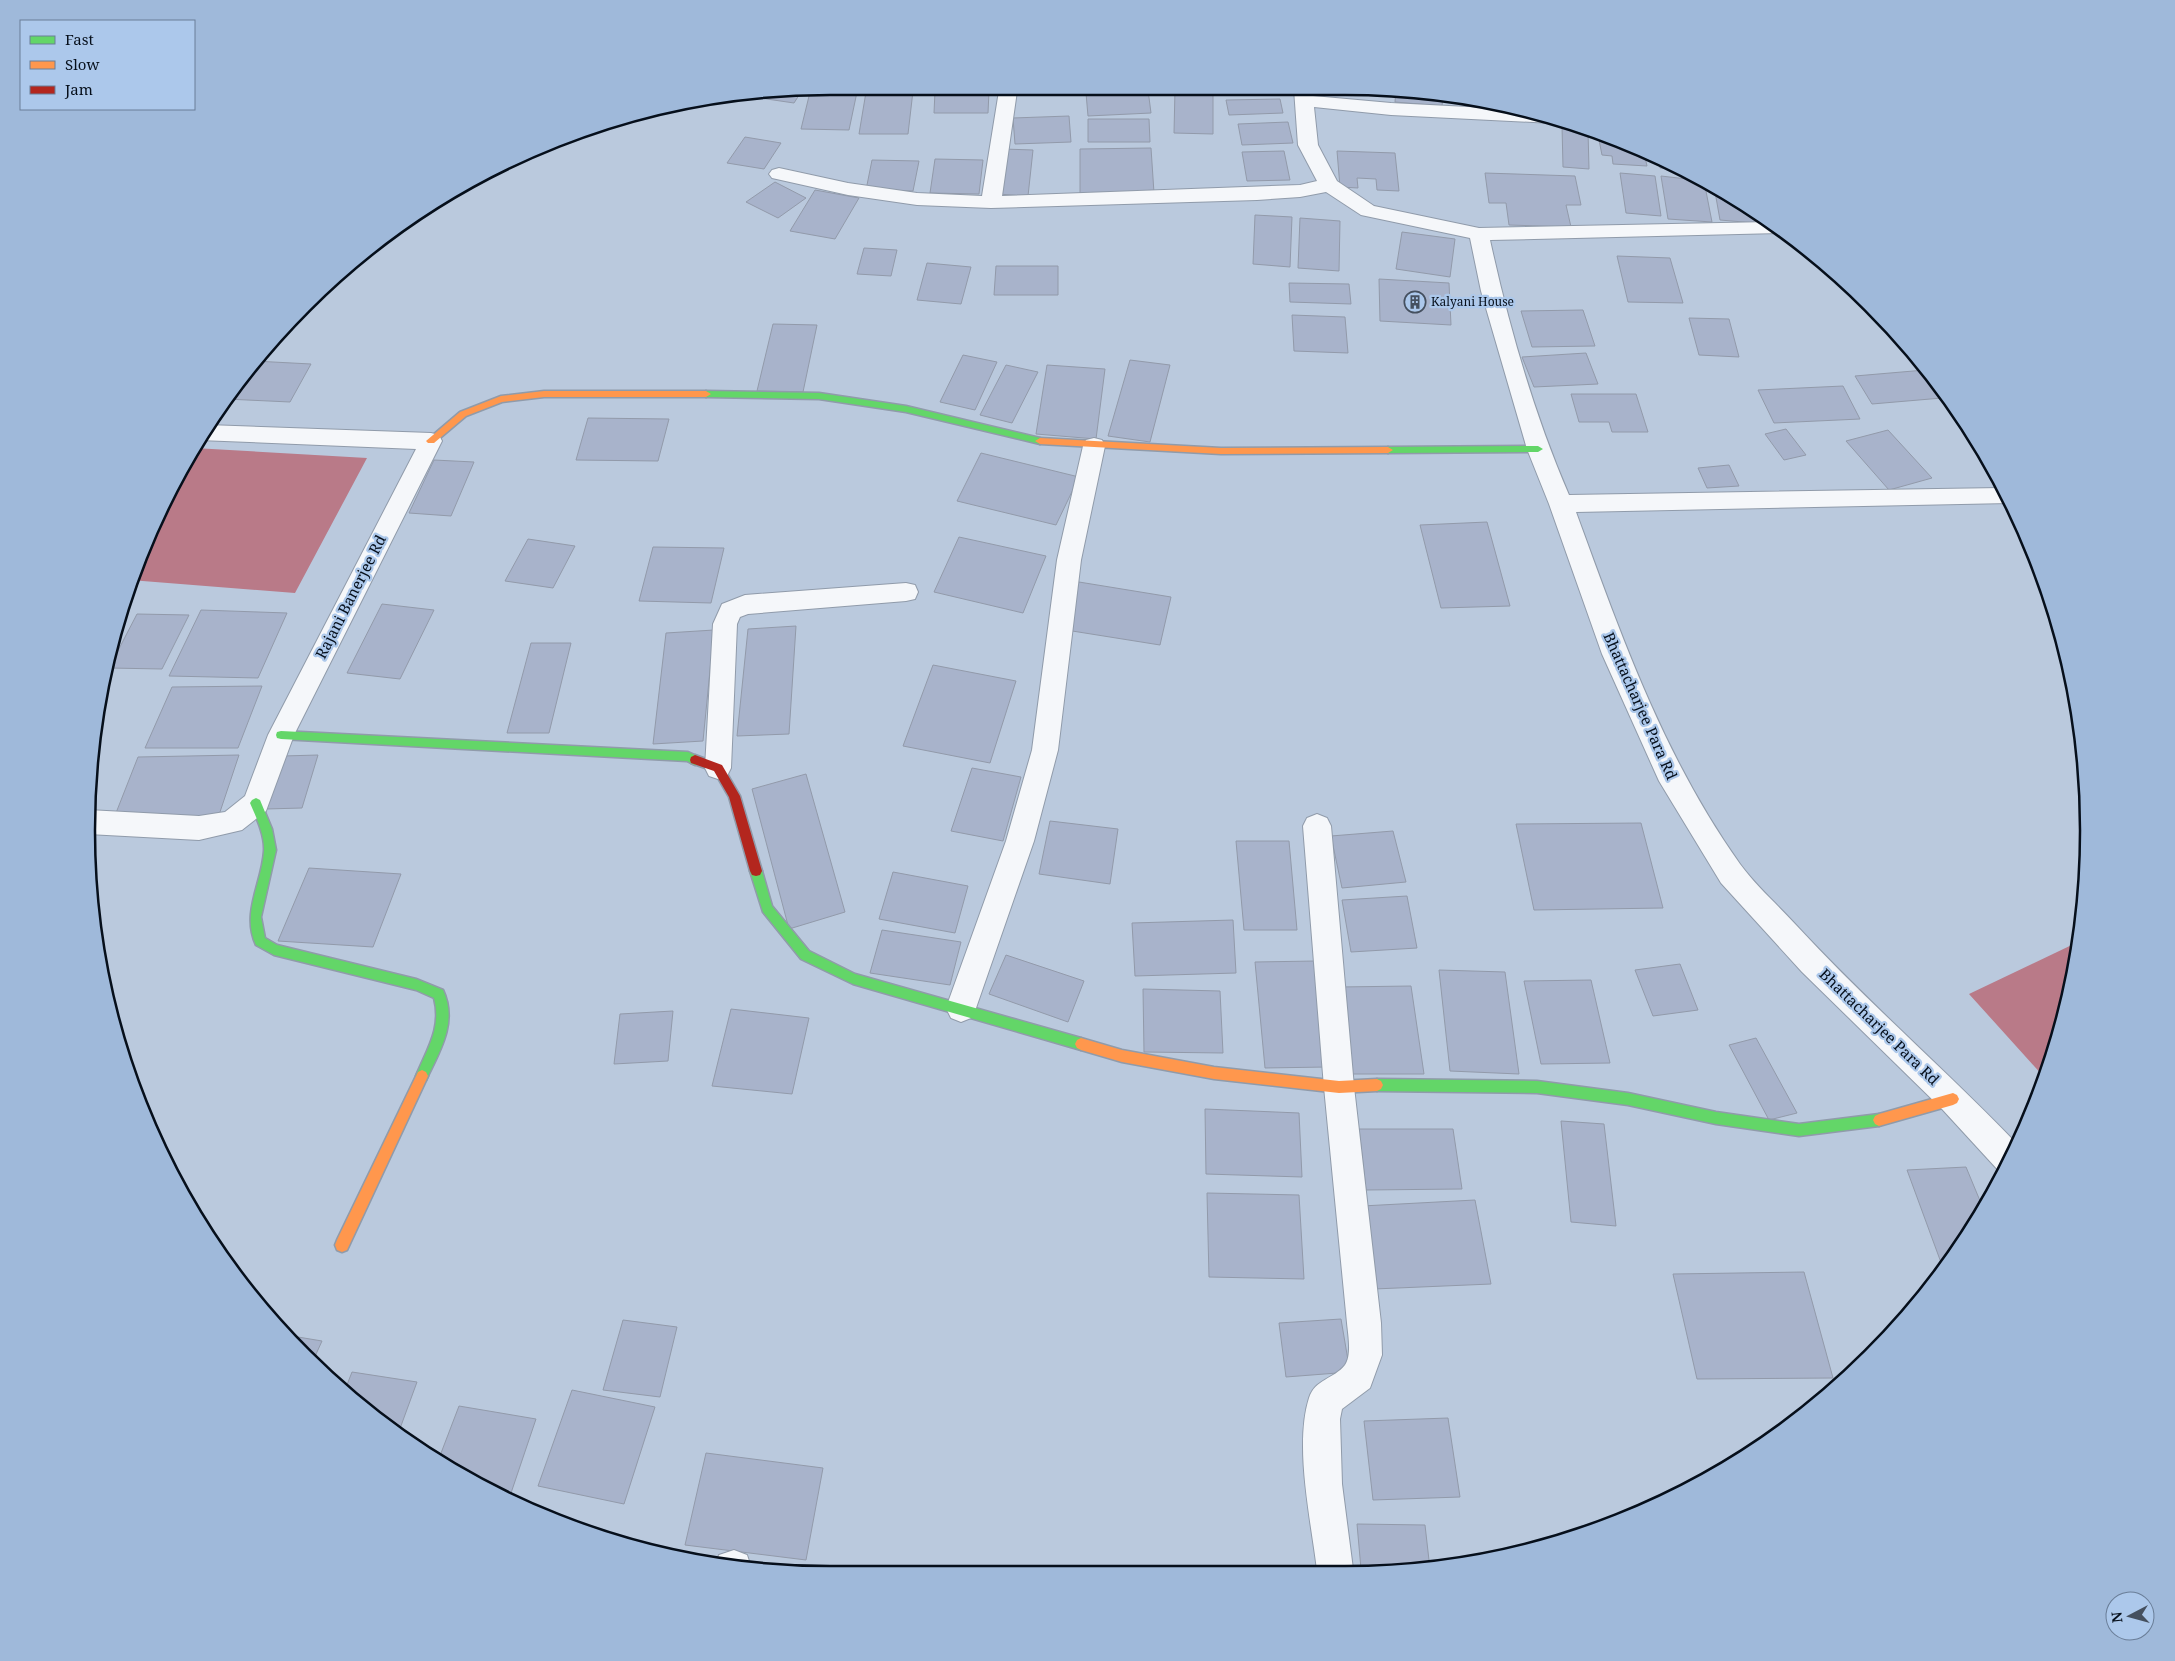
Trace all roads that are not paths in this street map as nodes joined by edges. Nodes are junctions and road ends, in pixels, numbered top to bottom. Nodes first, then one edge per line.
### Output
1 (1007, 95) edge
2 (1303, 95) edge
3 (1514, 115) edge
4 (779, 174) dead end
5 (1329, 185) junction
6 (991, 202) junction
7 (1766, 228) edge
8 (1479, 234) junction
9 (212, 433) edge
10 (431, 441) junction
11 (1094, 446) junction
12 (1538, 449) junction
13 (1999, 496) edge
14 (1561, 504) junction
15 (906, 592) dead end
16 (281, 735) junction
17 (718, 768) junction
18 (256, 803) junction
19 (95, 822) edge
20 (1317, 826) dead end
21 (961, 1008) junction
22 (1339, 1087) junction
23 (1953, 1099) junction
24 (2005, 1154) edge
25 (342, 1245) dead end
26 (1334, 1566) edge

1 - 6 street
2 - 3 street
2 - 5 street
4 - 6 street
5 - 6 street
5 - 8 street
7 - 8 street
8 - 12 street, Bhattacharjee Para Rd
9 - 10 street
10 - 11 street
10 - 16 street, Rajani Banerjee Rd
11 - 12 street
11 - 21 street
12 - 14 street, Bhattacharjee Para Rd
13 - 14 street
14 - 23 street, Bhattacharjee Para Rd
15 - 17 street
16 - 17 street
16 - 18 street, Rajani Banerjee Rd
17 - 21 street
18 - 19 street
18 - 25 street
20 - 22 street
21 - 22 street
22 - 23 street
22 - 26 street
23 - 24 street, Bhattacharjee Para Rd

